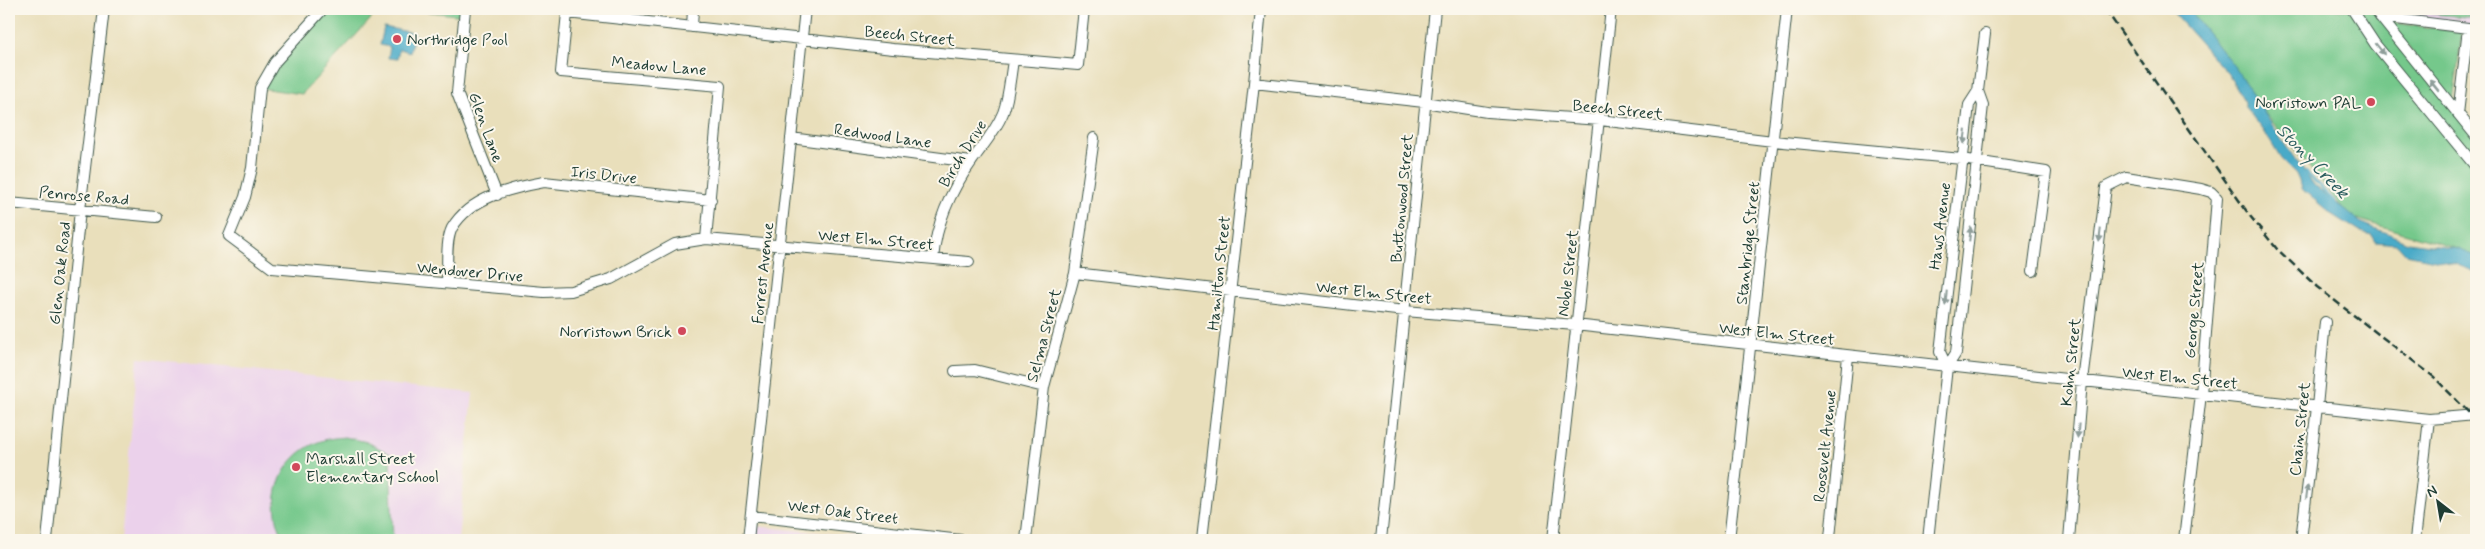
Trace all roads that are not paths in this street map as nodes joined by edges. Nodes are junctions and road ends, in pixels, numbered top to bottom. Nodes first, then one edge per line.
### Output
1 (104, 9) edge
2 (323, 9) edge
3 (465, 9) edge
4 (693, 9) edge
5 (806, 9) edge
6 (1084, 9) edge
7 (1261, 9) edge
8 (1435, 9) edge
9 (1611, 9) edge
10 (1787, 9) edge
11 (2352, 9) edge
12 (565, 11) edge
13 (2377, 13) edge
14 (692, 27) junction
15 (2472, 28) edge
16 (1985, 34) dead end
17 (802, 38) junction
18 (1014, 61) junction
19 (1254, 83) junction
20 (1978, 91) junction
21 (1424, 102) junction
22 (2458, 114) junction
23 (1600, 120) junction
24 (2476, 136) edge
25 (792, 138) junction
26 (1094, 138) dead end
27 (1773, 141) junction
28 (1962, 159) junction
29 (1978, 161) junction
30 (971, 162) junction
31 (2476, 167) edge
32 (2106, 186) joint
33 (497, 195) junction
34 (710, 200) junction
35 (9, 203) edge
36 (80, 210) junction
37 (156, 217) dead end
38 (706, 239) junction
39 (780, 245) junction
40 (933, 259) junction
41 (969, 262) dead end
42 (1950, 269) junction
43 (1966, 271) junction
44 (2033, 271) dead end
45 (1075, 273) junction
46 (446, 282) junction
47 (1231, 292) junction
48 (1405, 311) junction
49 (2325, 322) dead end
50 (1575, 325) junction
51 (1752, 346) junction
52 (1848, 356) junction
53 (1947, 367) junction
54 (955, 371) dead end
55 (2082, 381) junction
56 (1044, 387) junction
57 (2201, 394) junction
58 (2317, 407) junction
59 (2476, 415) edge
60 (2429, 419) junction
61 (751, 516) junction
62 (1830, 538) dead end
63 (47, 540) edge
64 (748, 540) edge
65 (961, 540) edge
66 (1026, 540) edge
67 (1202, 540) edge
68 (1380, 540) edge
69 (1553, 540) edge
70 (1729, 540) edge
71 (1928, 540) edge
72 (2069, 540) edge
73 (2184, 540) edge
74 (2301, 540) edge
75 (2415, 540) edge

1 - 36 street, Glen Oak Road
2 - 46 street, Wendover Drive
3 - 33 street, Glen Lane
4 - 14 street
5 - 17 street, Forrest Avenue
6 - 18 street, Beech Street
7 - 19 street, Hamilton Street
8 - 21 street, Buttonwood Street
9 - 23 street, Noble Street
10 - 27 street, Stanbridge Street
11 -> 31 street
12 - 14 street, Beech Street
12 - 34 street, Meadow Lane
13 - 15 street
22 -> 13 street
14 - 17 street, Beech Street
15 - 22 street
16 - 20 street, Haws Avenue
17 - 18 street, Beech Street
17 - 25 street, Forrest Avenue
18 - 30 street, Birch Drive
19 - 21 street, Beech Street
19 - 47 street, Hamilton Street
20 -> 28 street, Haws Avenue
20 - 29 street, Haws Avenue
21 - 23 street, Beech Street
21 - 48 street, Buttonwood Street
22 - 24 street
23 - 27 street, Beech Street
23 - 50 street, Noble Street
25 - 30 street, Redwood Lane
25 - 39 street, Forrest Avenue
26 - 45 street, Selma Street
27 - 28 street, Beech Street
27 - 51 street, Stanbridge Street
28 - 29 street, Beech Street
28 - 42 street, Haws Avenue
43 -> 29 street, Haws Avenue
29 - 44 street, Beech Street
30 - 40 street, Birch Drive
32 -> 55 street, Kohn Street
32 - 57 street, George Street
33 - 34 street, Iris Drive
33 - 46 street, Iris Drive
34 - 38 street, Meadow Lane
35 - 36 street, Penrose Road
36 - 37 street, Penrose Road
36 - 63 street, Glen Oak Road
38 - 39 street, Wendover Drive
38 - 46 street, Wendover Drive
39 - 40 street, West Elm Street
39 - 61 street, Forrest Avenue
40 - 41 street, West Elm Street
42 - 43 street
42 -> 53 street, Haws Avenue
43 - 53 street, Haws Avenue
45 - 47 street, West Elm Street
45 - 56 street, Selma Street
47 - 48 street, West Elm Street
47 - 67 street, Hamilton Street
48 - 50 street, West Elm Street
48 - 68 street, Buttonwood Street
49 - 58 street, Chain Street
50 - 51 street, West Elm Street
50 - 69 street, Noble Street
51 - 52 street, West Elm Street
51 - 70 street, Stanbridge Street
52 - 53 street, West Elm Street
52 - 62 street, Roosevelt Avenue
53 - 55 street, West Elm Street
53 - 71 street, Haws Avenue
54 - 56 street
55 - 57 street, West Elm Street
55 -> 72 street, Kohn Street
56 - 66 street, Selma Street
57 - 58 street, West Elm Street
57 - 73 street, George Street
58 - 60 street, West Elm Street
74 -> 58 street, Chain Street
59 - 60 street, West Elm Street
60 - 75 street
61 - 64 street, Forrest Avenue
61 - 65 street, West Oak Street

